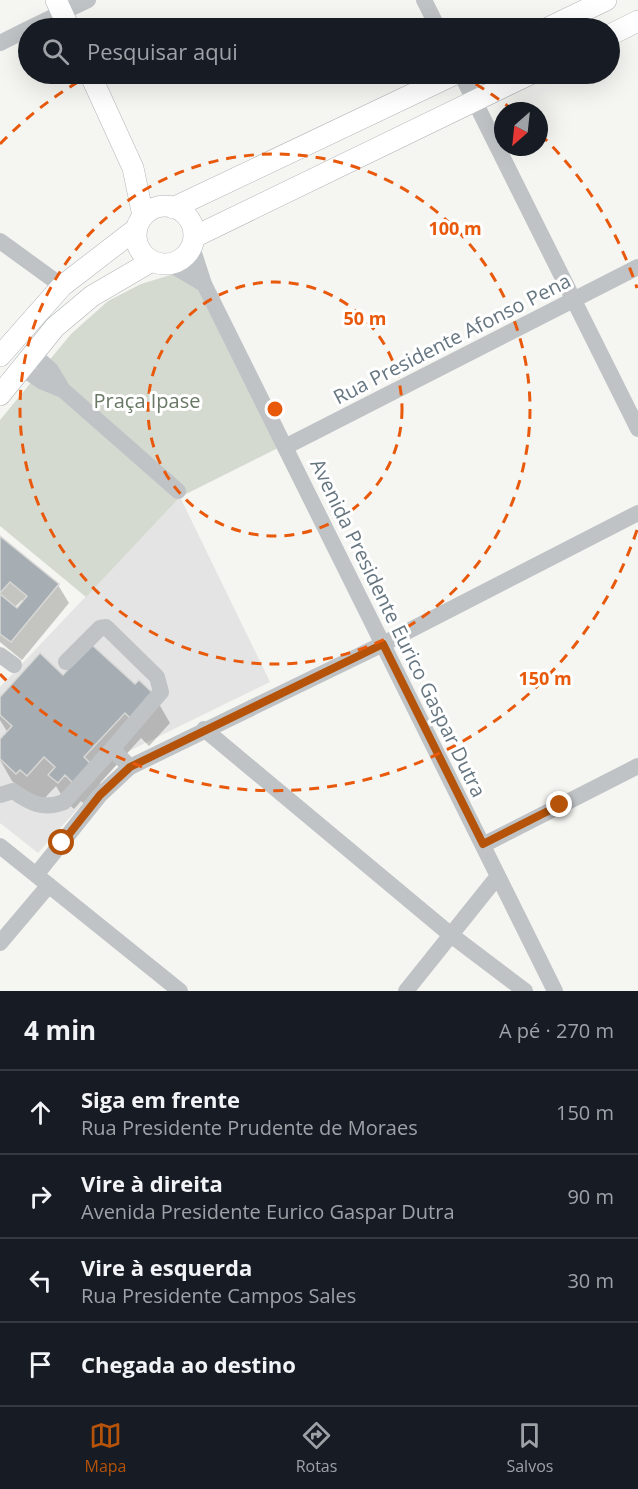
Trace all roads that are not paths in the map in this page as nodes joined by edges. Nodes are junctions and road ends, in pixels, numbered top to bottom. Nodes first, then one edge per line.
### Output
1 (88, 0) edge
2 (424, 0) edge
3 (606, 0) edge
4 (62, 14) edge
5 (433, 18) edge
6 (569, 18) edge
7 (638, 21) edge
8 (620, 30) edge
9 (18, 34) edge
10 (0, 43) edge
11 (95, 84) edge
12 (433, 84) edge
13 (466, 84) edge
14 (509, 84) edge
15 (474, 101) junction
16 (134, 168) junction
17 (169, 207) junction
18 (139, 223) junction
19 (0, 241) edge
20 (193, 242) junction
21 (161, 263) junction
22 (638, 267) edge
23 (204, 284) junction
24 (62, 286) junction
25 (575, 300) junction
26 (0, 356) edge
27 (28, 361) junction
28 (0, 395) edge
29 (638, 429) edge
30 (285, 447) junction
31 (178, 490) dead end
32 (638, 513) edge
33 (383, 644) junction
34 (0, 655) edge
35 (66, 662) dead end
36 (14, 665) dead end
37 (204, 729) junction
38 (112, 749) junction
39 (638, 766) edge
40 (130, 767) junction
41 (0, 795) edge
42 (483, 844) junction
43 (0, 846) edge
44 (498, 876) junction
45 (43, 880) junction
46 (451, 935) junction
47 (0, 943) edge
48 (180, 991) edge
49 (406, 991) edge
50 (525, 991) edge
51 (555, 991) edge

1 - 4 street
2 - 5 street
3 - 6 main road
7 - 8 main road
9 - 10 street
11 - 16 main road
12 - 17 main road
13 - 15 street
14 - 15 main road
15 - 20 main road
15 - 25 street
16 - 17 main road
16 - 18 main road
17 - 18 main road
17 - 20 main road
18 - 21 main road
18 - 24 main road
19 - 24 street
20 - 21 main road
20 - 23 street, Avenida Presidente Eurico Gaspar Dutra
21 - 23 street
21 - 27 main road
22 - 25 street, Rua Presidente Afonso Pena
23 - 30 street, Avenida Presidente Eurico Gaspar Dutra
24 - 26 main road
25 - 29 street
25 - 30 street, Rua Presidente Afonso Pena
27 - 28 main road
27 - 31 street
30 - 33 street, Avenida Presidente Eurico Gaspar Dutra
32 - 33 street
33 - 37 street
33 - 42 street, Avenida Presidente Eurico Gaspar Dutra
34 - 36 street
35 - 38 street
37 - 40 street
37 - 46 street
38 - 40 street
38 - 41 street
39 - 42 street
40 - 45 street
42 - 44 street, Avenida Presidente Eurico Gaspar Dutra
43 - 45 street
44 - 46 street
44 - 51 street, Avenida Presidente Eurico Gaspar Dutra
45 - 47 street
45 - 48 street
46 - 49 street
46 - 50 street

